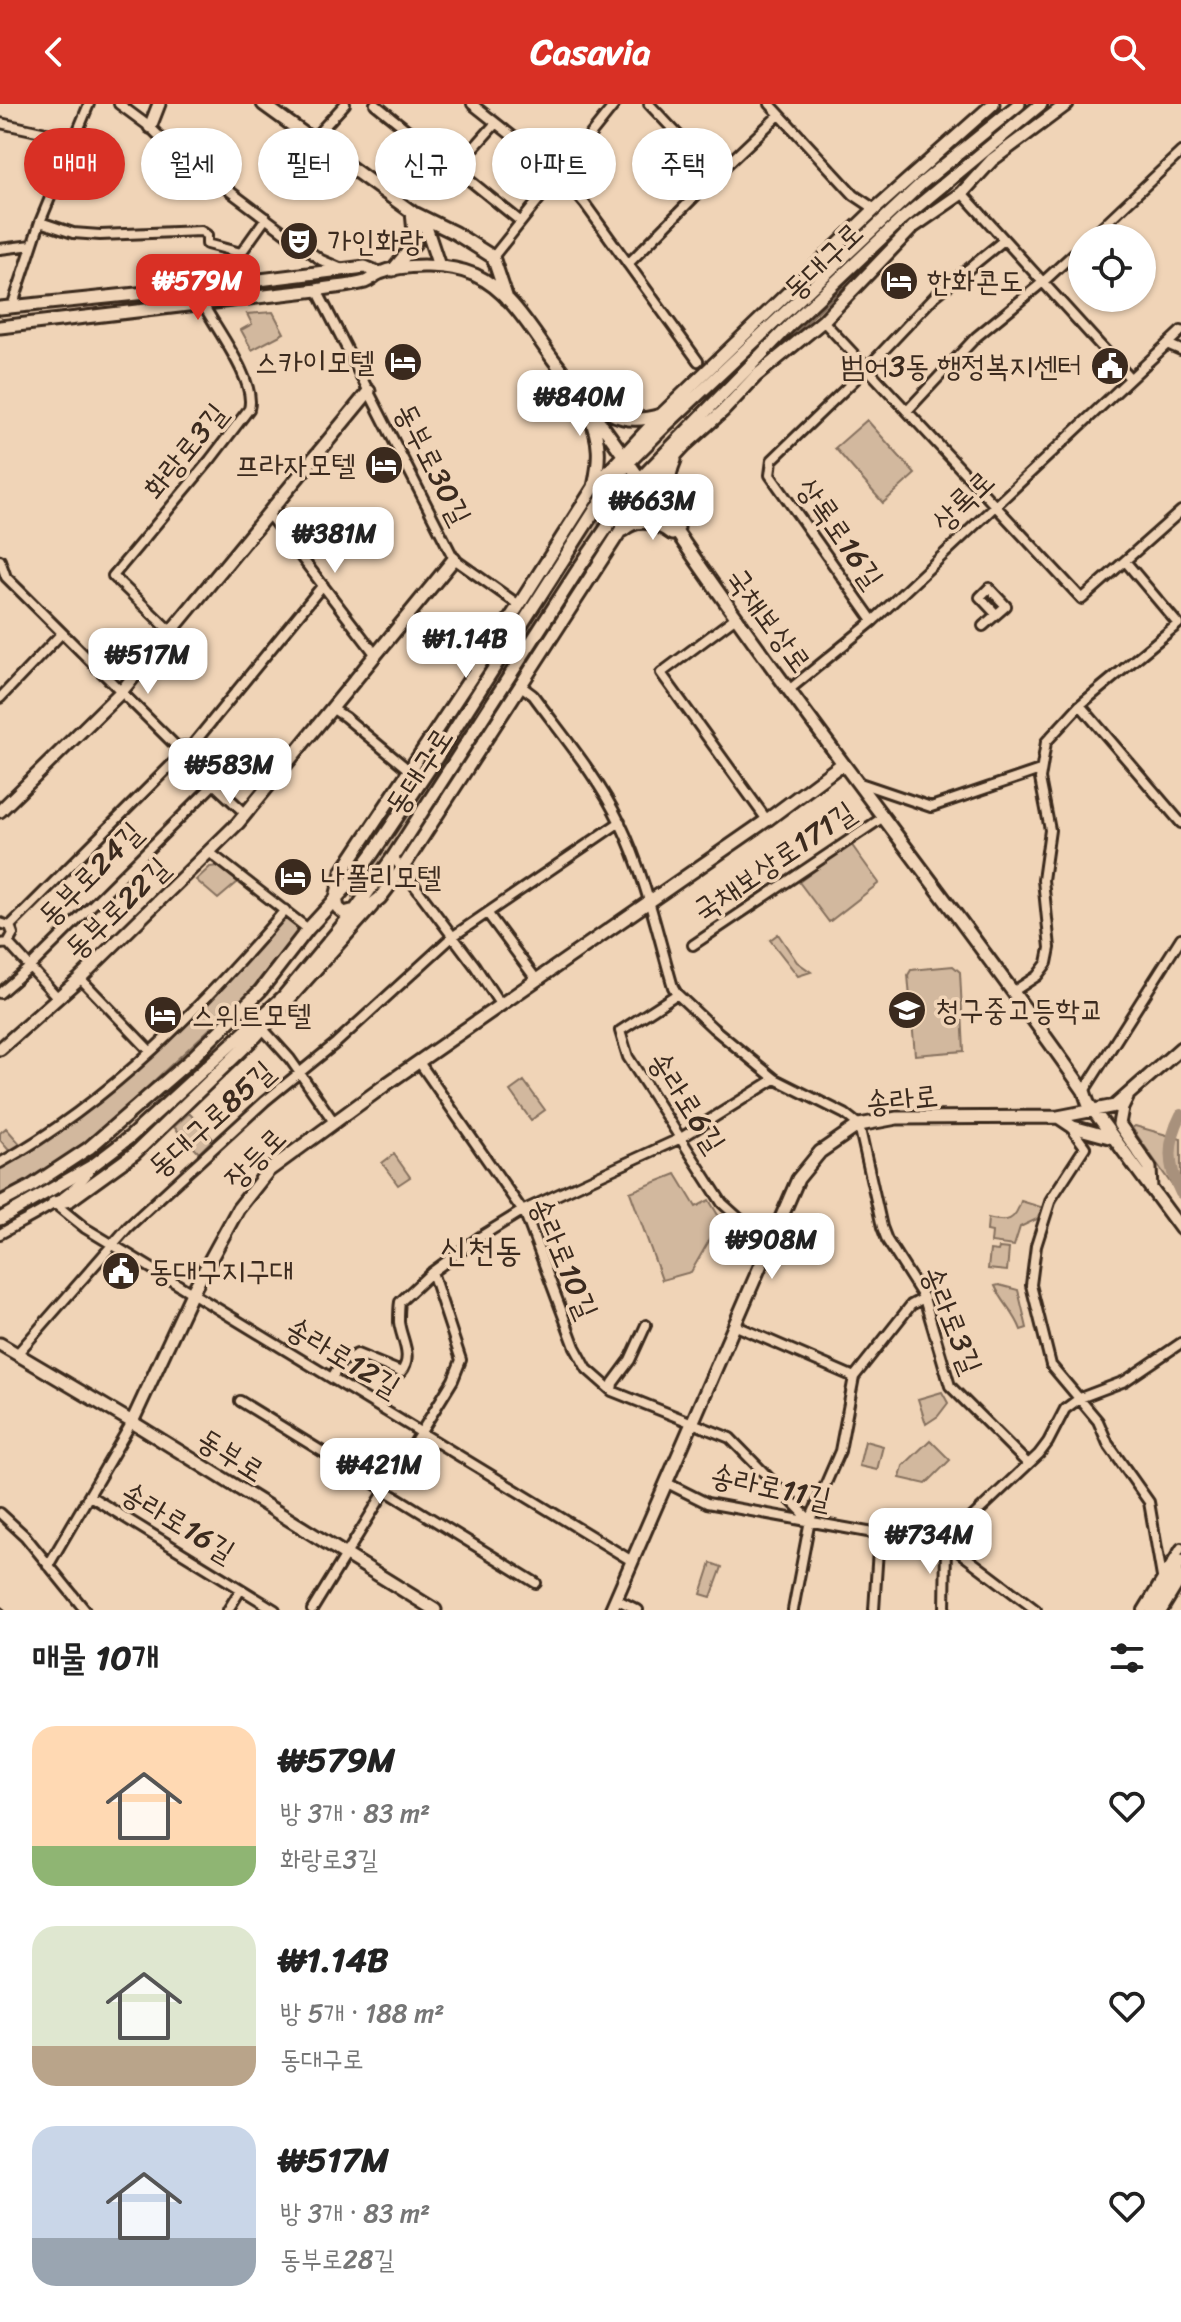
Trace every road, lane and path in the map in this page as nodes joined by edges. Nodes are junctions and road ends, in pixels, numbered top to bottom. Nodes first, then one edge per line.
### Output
1 (89, 104) edge
2 (119, 104) edge
3 (159, 104) edge
4 (263, 104) edge
5 (345, 104) edge
6 (375, 104) edge
7 (472, 104) edge
8 (615, 104) edge
9 (649, 104) edge
10 (770, 104) edge
11 (993, 104) edge
12 (1019, 104) edge
13 (1041, 104) edge
14 (1067, 104) edge
15 (779, 115) junction
16 (999, 121) junction
17 (0, 123) edge
18 (496, 123) junction
19 (150, 127) junction
20 (24, 128) edge
21 (79, 128) edge
22 (296, 128) edge
23 (323, 128) edge
24 (405, 128) edge
25 (502, 128) edge
26 (596, 128) edge
27 (672, 128) edge
28 (1006, 132) junction
29 (476, 145) edge
30 (1181, 152) edge
31 (733, 159) edge
32 (359, 174) edge
33 (476, 186) edge
34 (962, 193) junction
35 (49, 200) edge
36 (537, 200) edge
37 (579, 200) edge
38 (691, 200) edge
39 (875, 209) junction
40 (412, 212) junction
41 (266, 218) junction
42 (520, 221) junction
43 (40, 222) junction
44 (1105, 224) edge
45 (1004, 240) junction
46 (32, 245) junction
47 (0, 249) edge
48 (493, 257) junction
49 (1068, 259) edge
50 (628, 264) junction
51 (439, 266) junction
52 (343, 269) junction
53 (392, 270) junction
54 (379, 273) junction
55 (1043, 282) junction
56 (317, 290) junction
57 (507, 299) junction
58 (203, 304) junction
59 (6, 308) edge
60 (823, 321) junction
61 (0, 327) edge
62 (1181, 331) edge
63 (1167, 344) junction
64 (1181, 350) edge
65 (698, 361) dead end
66 (867, 368) junction
67 (1129, 377) junction
68 (577, 389) junction
69 (369, 391) junction
70 (907, 411) junction
71 (664, 420) junction
72 (679, 445) junction
73 (626, 460) junction
74 (642, 484) junction
75 (594, 487) junction
76 (994, 505) junction
77 (597, 507) junction
78 (1181, 511) edge
79 (269, 515) junction
80 (613, 519) junction
81 (619, 533) junction
82 (684, 543) junction
83 (454, 559) junction
84 (0, 560) edge
85 (1125, 561) junction
86 (323, 585) junction
87 (519, 605) junction
88 (996, 614) dead end
89 (736, 617) junction
90 (873, 621) junction
91 (983, 626) dead end
92 (171, 632) junction
93 (62, 633) junction
94 (376, 655) junction
95 (521, 686) junction
96 (790, 689) junction
97 (121, 692) junction
98 (0, 698) edge
99 (1080, 705) junction
100 (333, 709) junction
101 (178, 748) junction
102 (190, 748) junction
103 (177, 759) junction
104 (189, 761) junction
105 (842, 764) junction
106 (1040, 770) junction
107 (410, 771) junction
108 (856, 782) junction
109 (214, 784) junction
110 (0, 811) edge
111 (246, 814) junction
112 (882, 818) junction
113 (767, 820) junction
114 (620, 822) junction
115 (1181, 823) edge
116 (209, 852) junction
117 (393, 857) junction
118 (402, 869) junction
119 (336, 898) junction
120 (380, 898) junction
121 (650, 900) junction
122 (356, 909) junction
123 (285, 910) junction
124 (488, 914) junction
125 (0, 923) edge
126 (10, 926) junction
127 (308, 929) junction
128 (452, 937) junction
129 (1181, 938) edge
130 (4, 943) edge
131 (693, 945) dead end
132 (31, 966) junction
133 (80, 978) junction
134 (536, 979) junction
135 (1014, 991) junction
136 (0, 993) edge
137 (677, 994) junction
138 (58, 998) junction
139 (500, 1004) junction
140 (263, 1029) junction
141 (1181, 1048) edge
142 (0, 1049) edge
143 (150, 1051) junction
144 (419, 1062) junction
145 (299, 1072) junction
146 (775, 1079) junction
147 (1084, 1091) junction
148 (1131, 1092) junction
149 (1093, 1110) junction
150 (1058, 1117) junction
151 (334, 1122) junction
152 (859, 1125) junction
153 (1073, 1127) junction
154 (681, 1138) junction
155 (1114, 1138) junction
156 (0, 1163) edge
157 (92, 1166) junction
158 (1151, 1190) junction
159 (0, 1203) edge
160 (54, 1203) junction
161 (522, 1211) junction
162 (0, 1219) edge
163 (1181, 1229) edge
164 (0, 1234) edge
165 (773, 1235) junction
166 (113, 1245) junction
167 (432, 1272) junction
168 (192, 1293) junction
169 (924, 1298) junction
170 (646, 1325) dead end
171 (734, 1325) junction
172 (1181, 1343) edge
173 (0, 1344) edge
174 (17, 1354) junction
175 (854, 1377) junction
176 (332, 1378) junction
177 (612, 1391) junction
178 (1080, 1398) junction
179 (240, 1401) dead end
180 (692, 1421) junction
181 (132, 1422) junction
182 (420, 1431) junction
183 (1028, 1464) junction
184 (667, 1483) junction
185 (385, 1490) junction
186 (90, 1496) junction
187 (0, 1513) edge
188 (810, 1520) junction
189 (879, 1534) junction
190 (946, 1542) junction
191 (1181, 1548) edge
192 (346, 1555) junction
193 (632, 1561) junction
194 (1181, 1561) edge
195 (48, 1566) junction
196 (1162, 1577) junction
197 (1181, 1577) edge
198 (536, 1583) dead end
199 (241, 1589) junction
200 (613, 1605) edge
201 (85, 1610) edge
202 (228, 1610) edge
203 (275, 1610) edge
204 (312, 1610) edge
205 (435, 1610) edge
206 (638, 1610) edge
207 (793, 1610) edge
208 (874, 1610) edge
209 (945, 1610) edge
210 (1036, 1610) edge
211 (1143, 1610) edge
212 (1152, 1610) edge
213 (1161, 1610) edge

1 - 21 street
2 - 19 street
3 - 19 main road
4 - 22 main road
5 - 23 street
6 - 24 street
7 - 18 street
8 - 26 street
9 - 27 street
10 - 15 street
11 - 39 main road, 동대구로
12 - 16 main road, 동대구로
13 - 28 main road, 동대구로
14 - 34 main road, 동대구로
15 - 31 street
15 - 39 street
16 - 28 main road
16 - 71 main road, 동대구로
17 - 20 street
18 - 25 street
18 - 29 street
19 - 41 street
28 - 72 main road, 동대구로
30 - 44 street
32 - 40 main road
33 - 42 street
34 - 45 street
34 - 60 main road, 동대구로
35 - 43 street
36 - 42 street
37 - 50 street
38 - 50 street
39 - 71 main road, 동대구로
40 - 48 main road
40 - 51 main road
40 - 53 main road
41 - 43 street
41 - 52 street
42 - 48 street
43 - 46 street
45 - 55 street
45 - 66 street, 상록로16길
46 - 47 street
46 - 59 street
48 - 57 main road
49 - 55 street
50 - 65 street
51 - 53 main road, 국채보상로
51 - 57 main road, 국채보상로
52 - 54 main road
52 - 59 main road
53 - 54 main road, 국채보상로
54 - 56 main road
55 - 67 street
55 - 70 street
56 - 58 main road
56 - 69 street, 동부로30길
57 - 68 main road, 국채보상로
58 - 61 main road
58 - 92 street, 화랑로3길
60 - 66 street
60 - 72 main road, 동대구로
62 - 63 street, 상록로
63 - 64 street
63 - 67 street, 상록로
66 - 70 street
66 - 90 street, 상록로16길
67 - 76 street, 상록로
68 - 71 main road
68 - 73 main road, 국채보상로
68 - 75 main road
69 - 79 main road, 동부로30길
69 - 83 street, 동부로30길
70 - 76 street
71 - 72 main road
71 - 73 main road, 동대구로
72 - 74 main road, 동대구로
72 - 82 main road
73 - 74 main road, 국채보상로
73 - 75 main road
73 - 77 main road, 동대구로
74 - 80 main road, 동대구로
74 - 81 main road
74 - 82 main road, 국채보상로
75 - 87 main road
76 - 85 street
76 - 90 street, 상록로
77 - 80 main road
77 - 119 main road, 동대구로
78 - 85 street
79 - 86 street
79 - 92 main road, 동부로30길
80 - 117 main road, 동대구로
81 - 82 main road
81 - 95 main road
82 - 89 main road, 국채보상로
83 - 87 street
83 - 94 main road, 동부로22길
84 - 93 street
85 - 99 street
86 - 94 street
86 - 102 street
87 - 107 main road
88 - 91 street
89 - 96 main road, 국채보상로
89 - 113 street
90 - 96 street, 상록로
92 - 97 main road, 동부로30길
93 - 97 street
93 - 98 street
94 - 100 main road, 동부로22길
95 - 114 street
95 - 118 main road
96 - 105 main road, 국채보상로
97 - 101 street
97 - 110 main road, 동부로30길
99 - 106 street
99 - 115 street
100 - 107 street
100 - 111 main road, 동부로22길
101 - 102 street
101 - 103 street
102 - 104 street
103 - 104 street
103 - 126 street
104 - 109 street
105 - 108 main road, 국채보상로
105 - 113 main road, 장등로
106 - 108 street
106 - 135 street
107 - 119 main road
108 - 112 main road, 국채보상로
109 - 111 street
109 - 132 street, 동부로24길
111 - 116 main road, 동부로22길
112 - 131 street, 국채보상로171길
112 - 135 main road, 국채보상로
113 - 121 main road, 장등로
114 - 121 street
114 - 124 street
116 - 123 street
116 - 133 main road, 동부로22길
117 - 118 street
117 - 122 main road, 동대구로
118 - 120 main road
118 - 128 street
119 - 122 main road
119 - 127 main road, 동대구로
120 - 122 main road
120 - 140 main road
121 - 134 main road, 장등로
121 - 137 street
122 - 157 main road, 동대구로
123 - 127 street
123 - 143 street
124 - 128 street, 동대구로85길
124 - 134 street
125 - 126 street
126 - 130 street
127 - 159 main road, 동대구로
128 - 139 street
128 - 145 street, 동대구로85길
129 - 147 street
130 - 132 street
132 - 136 street, 동부로24길
132 - 138 street
133 - 138 main road, 동부로22길
133 - 143 street
134 - 139 main road, 장등로
135 - 147 main road, 국채보상로
137 - 146 street
137 - 154 street, 송라로6길
138 - 142 main road, 동부로22길
139 - 144 main road, 장등로
140 - 145 street
140 - 160 main road
141 - 148 main road, 송라로
143 - 156 street
144 - 151 main road, 장등로
144 - 161 street, 송라로10길
145 - 151 street
145 - 166 street, 동대구로85길
146 - 152 street
146 - 154 street
147 - 149 main road, 국채보상로
148 - 149 main road, 송라로
148 - 158 main road
149 - 150 main road, 송라로
149 - 155 main road, 국채보상로
150 - 152 main road, 송라로
150 - 153 main road
151 - 168 main road, 장등로
152 - 165 main road, 송라로
152 - 169 street, 송라로3길
153 - 155 main road
153 - 178 street
154 - 161 street
154 - 165 street, 송라로6길
155 - 158 main road, 국채보상로
157 - 160 street
157 - 162 main road, 동대구로
158 - 163 main road, 국채보상로
160 - 164 street
160 - 166 street, 송라로12길
161 - 167 street
161 - 177 street, 송라로10길
165 - 171 main road, 송라로
166 - 168 street, 송라로12길
166 - 174 street, 동대구로85길
167 - 176 street
167 - 182 street
168 - 176 street, 송라로12길
168 - 181 main road, 장등로
169 - 175 street
169 - 183 street, 송라로3길
170 - 177 street, 송라로10길
171 - 175 street
171 - 180 main road, 송라로
172 - 178 street
173 - 174 main road, 동부로
174 - 181 main road, 동부로
175 - 188 street
176 - 182 street, 송라로12길
177 - 180 street, 송라로10길
178 - 183 street
178 - 196 street
179 - 185 street
180 - 184 main road, 송라로
180 - 188 street, 송라로10길
181 - 186 street
181 - 192 main road, 동부로
182 - 185 street
182 - 193 street, 송라로12길
183 - 190 street
184 - 188 street, 송라로11길
184 - 193 main road, 송라로
185 - 192 street
185 - 198 street
186 - 195 street
186 - 199 street, 송라로16길
187 - 195 street
188 - 189 street, 송라로11길
188 - 207 street
189 - 190 street, 송라로11길
189 - 208 street
190 - 209 street
190 - 210 street
191 - 196 street
192 - 204 street
192 - 205 main road, 동부로
193 - 200 main road, 송라로
194 - 212 main road
195 - 201 street
196 - 211 street
197 - 213 main road
199 - 202 street, 송라로16길
199 - 203 street, 송라로16길
200 - 206 street

